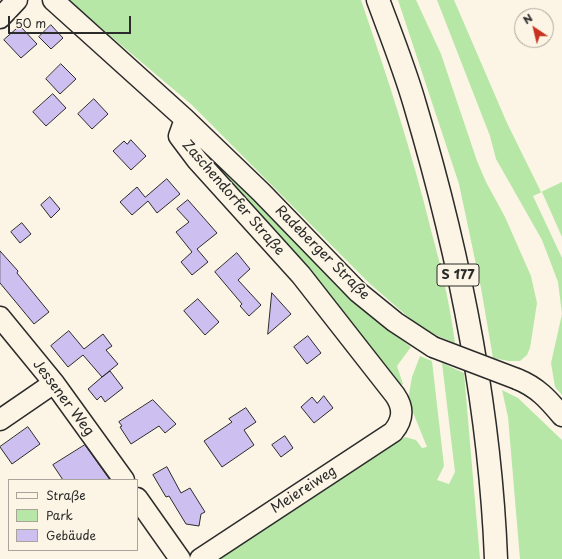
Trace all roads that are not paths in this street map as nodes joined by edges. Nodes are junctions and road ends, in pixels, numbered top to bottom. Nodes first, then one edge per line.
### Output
1 (17, 0) edge
2 (53, 0) edge
3 (378, 0) edge
4 (0, 18) edge
5 (185, 119) junction
6 (0, 317) edge
7 (54, 383) junction
8 (401, 416) joint
9 (562, 416) edge
10 (0, 420) edge
11 (123, 479) edge
12 (138, 499) edge
13 (180, 559) edge
14 (200, 559) edge
15 (496, 559) edge

1 - 4 street
2 - 5 street, Zaschendorfer Straße
3 - 15 highway, S 177
5 - 8 street, Zaschendorfer Straße
5 - 9 street, Radeberger Straße, bridge
6 - 7 street, Jessener Weg
7 - 10 street
7 - 11 street, Jessener Weg
8 - 14 street, Meiereiweg
12 - 13 street

